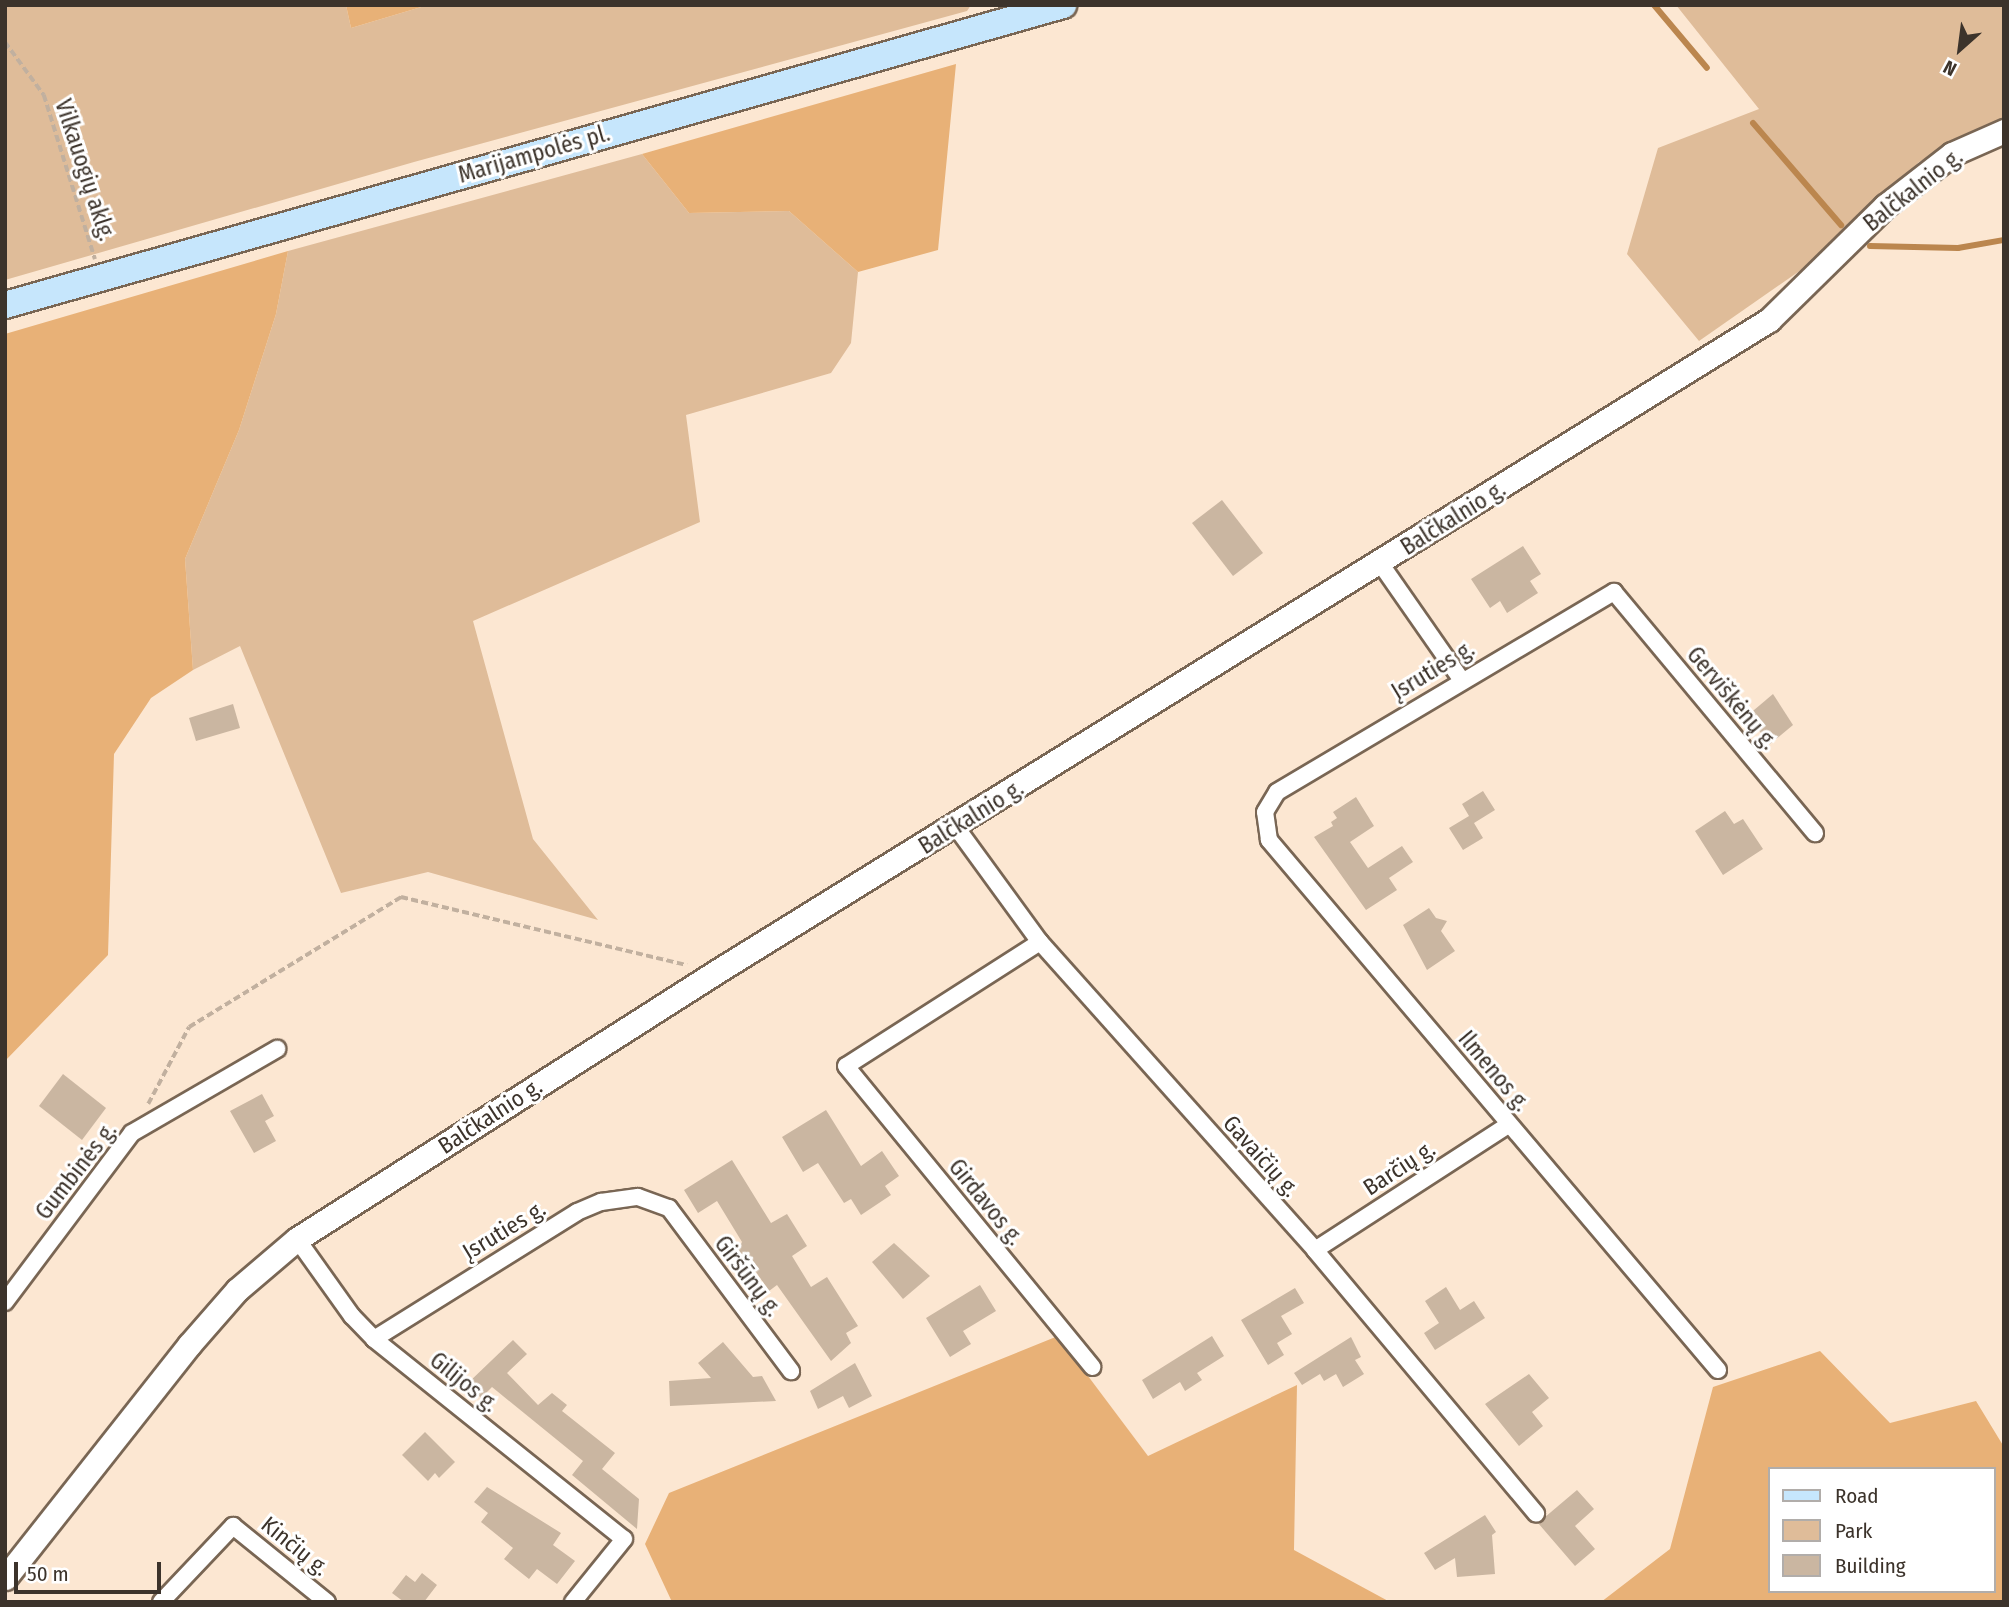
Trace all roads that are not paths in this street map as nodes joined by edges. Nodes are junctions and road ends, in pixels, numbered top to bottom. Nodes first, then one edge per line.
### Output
1 (1063, 5) edge
2 (1003, 13) edge
3 (2004, 131) edge
4 (5, 305) edge
5 (1380, 563) junction
6 (1614, 592) joint
7 (1461, 679) junction
8 (1277, 792) joint
9 (956, 827) junction
10 (1815, 833) dead end
11 (1040, 942) junction
12 (277, 1049) dead end
13 (1508, 1125) junction
14 (668, 1208) joint
15 (297, 1239) junction
16 (1314, 1250) junction
17 (5, 1302) edge
18 (374, 1339) junction
19 (1092, 1367) dead end
20 (1718, 1370) dead end
21 (791, 1371) dead end
22 (1536, 1513) dead end
23 (5, 1578) edge
24 (161, 1602) edge
25 (327, 1602) edge
26 (573, 1602) edge

1 - 2 main road, Marijampolės pl.
2 - 4 main road, Marijampolės pl.
3 - 5 street, Balčkalnio g.
5 - 7 street
5 - 9 street, Balčkalnio g.
6 - 7 street, Įsruties g.
6 - 10 street, Gerviškėnų g.
7 - 8 street, Įsruties g.
8 - 13 street, Ilmenos g.
9 - 11 street, Gavaičių g.
9 - 15 street, Balčkalnio g.
11 - 16 street, Gavaičių g.
11 - 19 street, Girdavos g.
12 - 17 street, Gumbinės g.
13 - 16 street, Barčių g.
13 - 20 street, Ilmenos g.
14 - 18 street, Įsruties g.
14 - 21 street, Giršūnų g.
15 - 18 street, Gilijos g.
15 - 23 street, Balčkalnio g.
16 - 22 street, Gavaičių g.
18 - 26 street, Gilijos g.
24 - 25 street, Kinčių g.

